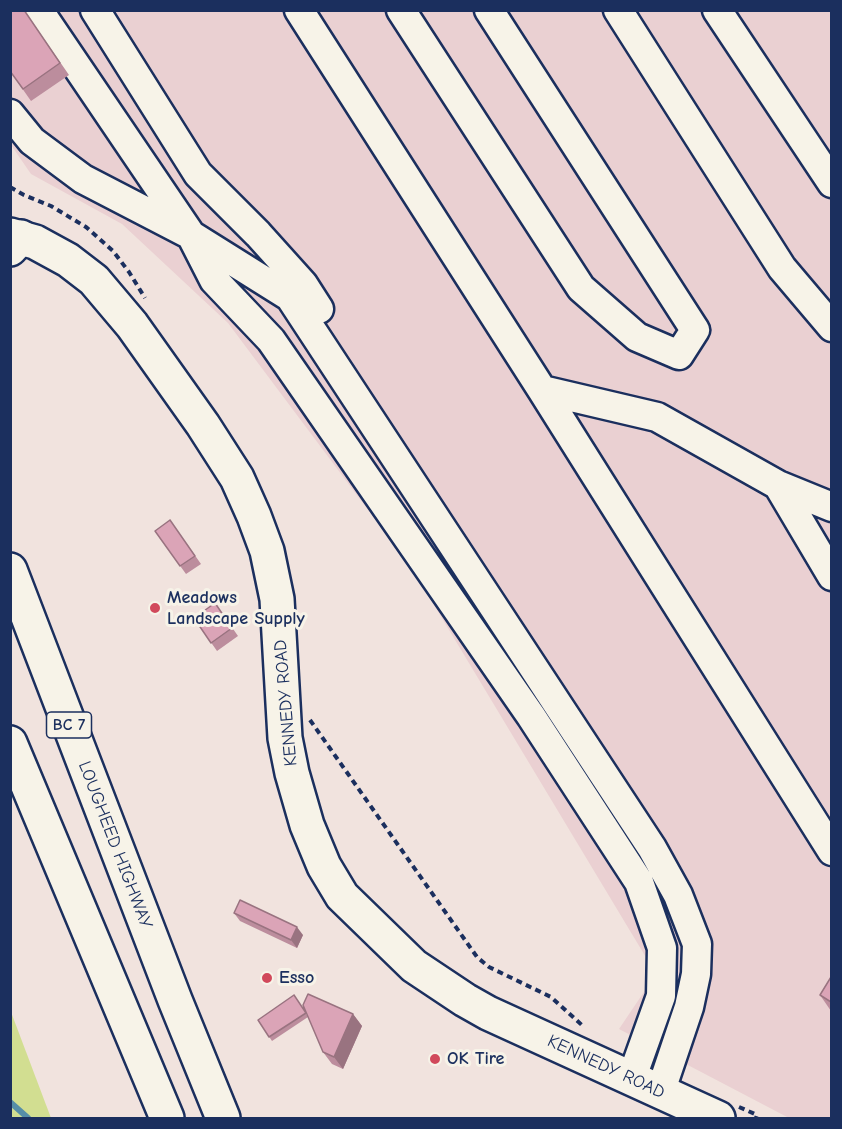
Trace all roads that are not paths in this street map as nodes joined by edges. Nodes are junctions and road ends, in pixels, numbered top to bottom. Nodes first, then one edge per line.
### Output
1 (36, 10) edge
2 (95, 10) edge
3 (299, 10) edge
4 (401, 10) edge
5 (489, 10) edge
6 (618, 10) edge
7 (717, 10) edge
8 (10, 114) edge
9 (831, 183) edge
10 (191, 234) junction
11 (14, 241) edge
12 (831, 327) edge
13 (542, 390) junction
14 (778, 484) junction
15 (831, 507) edge
16 (10, 570) edge
17 (831, 576) edge
18 (10, 743) edge
19 (831, 851) edge
20 (697, 944) junction
21 (646, 1086) junction
22 (167, 1119) edge
23 (223, 1119) edge
24 (718, 1119) edge

1 - 10 lane
2 - 20 lane
3 - 13 lane
4 - 5 lane
6 - 12 lane
7 - 9 lane
8 - 10 lane
10 - 20 lane
10 - 21 lane
11 - 21 main road, KENNEDY ROAD
13 - 14 lane
13 - 19 lane
14 - 15 lane
14 - 17 lane
16 - 23 main road, LOUGHEED HIGHWAY / BC 7
18 - 22 main road
20 - 21 lane
21 - 24 main road, KENNEDY ROAD

